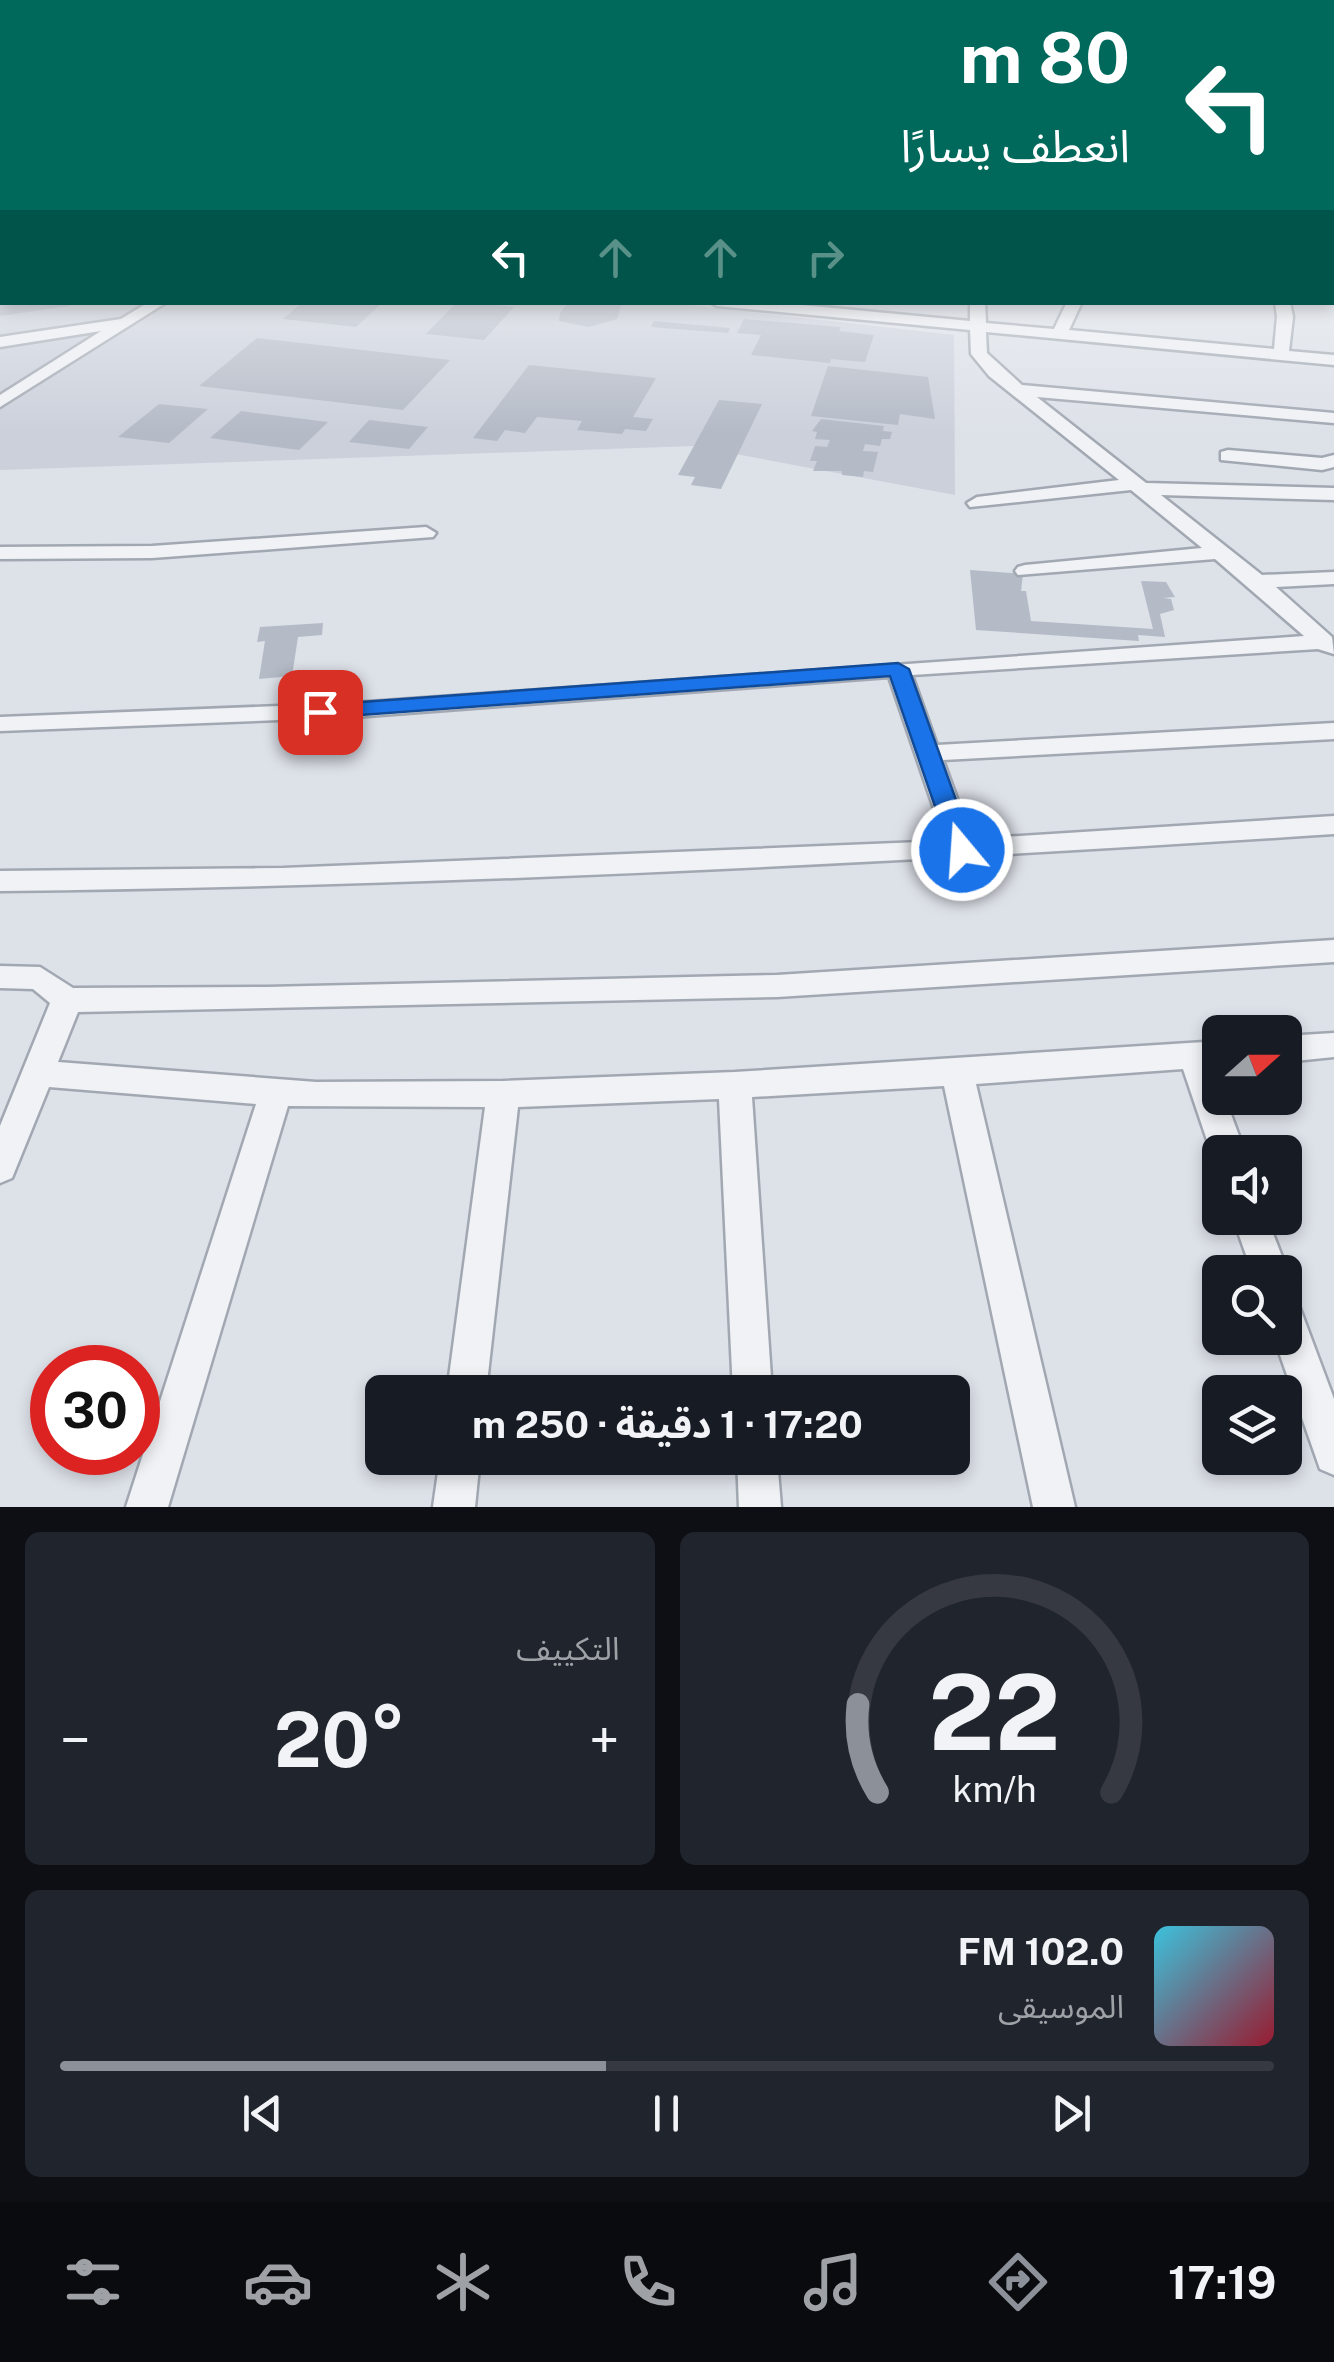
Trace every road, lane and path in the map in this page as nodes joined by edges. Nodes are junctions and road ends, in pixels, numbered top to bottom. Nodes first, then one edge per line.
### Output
1 (155, 305) edge
2 (776, 305) edge
3 (976, 305) edge
4 (1074, 305) edge
5 (874, 310) edge
6 (1284, 310) edge
7 (125, 322) junction
8 (977, 327) junction
9 (1059, 335) junction
10 (0, 342) edge
11 (1282, 355) junction
12 (1334, 360) edge
13 (1017, 390) junction
14 (0, 402) edge
15 (1334, 418) edge
16 (1228, 456) dead end
17 (1334, 461) edge
18 (1140, 487) junction
19 (1334, 494) edge
20 (977, 503) dead end
21 (426, 533) dead end
22 (1220, 552) junction
23 (0, 553) edge
24 (1025, 571) dead end
25 (1334, 578) edge
26 (1257, 582) junction
27 (1329, 647) edge
28 (898, 669) junction
29 (0, 724) edge
30 (1334, 731) edge
31 (930, 753) junction
32 (1334, 825) edge
33 (962, 850) junction
34 (0, 881) edge
35 (1334, 951) edge
36 (0, 977) edge
37 (67, 1000) junction
38 (1334, 1045) edge
39 (1302, 1047) edge
40 (1202, 1055) edge
41 (38, 1072) junction
42 (956, 1072) junction
43 (735, 1085) junction
44 (276, 1092) junction
45 (503, 1094) junction
46 (0, 1168) edge
47 (1299, 1355) edge
48 (469, 1375) edge
49 (752, 1375) edge
50 (1334, 1455) edge
51 (458, 1475) edge
52 (758, 1475) edge
53 (147, 1507) edge
54 (454, 1507) edge
55 (760, 1507) edge
56 (1054, 1507) edge

1 - 7 street
2 - 5 street
3 - 8 street
4 - 9 street
5 - 8 street
6 - 11 street
7 - 10 street
7 - 14 street
8 - 9 street
8 - 13 street
9 - 11 street
11 - 12 street
13 - 15 street
13 - 18 street
16 - 17 street
18 - 19 street
18 - 20 street
18 - 22 street
21 - 23 street
22 - 24 street
22 - 26 street
25 - 26 street
26 - 27 street
27 - 28 street
28 - 29 street
28 - 31 street
30 - 31 street
31 - 33 street
32 - 33 street
33 - 34 street
35 - 37 street
36 - 37 street
37 - 41 street
38 - 39 street
40 - 42 street
41 - 44 street
41 - 46 street
42 - 43 street
42 - 56 street
43 - 45 street
43 - 49 street
44 - 45 street
44 - 53 street
45 - 48 street
47 - 50 street
51 - 54 street
52 - 55 street

